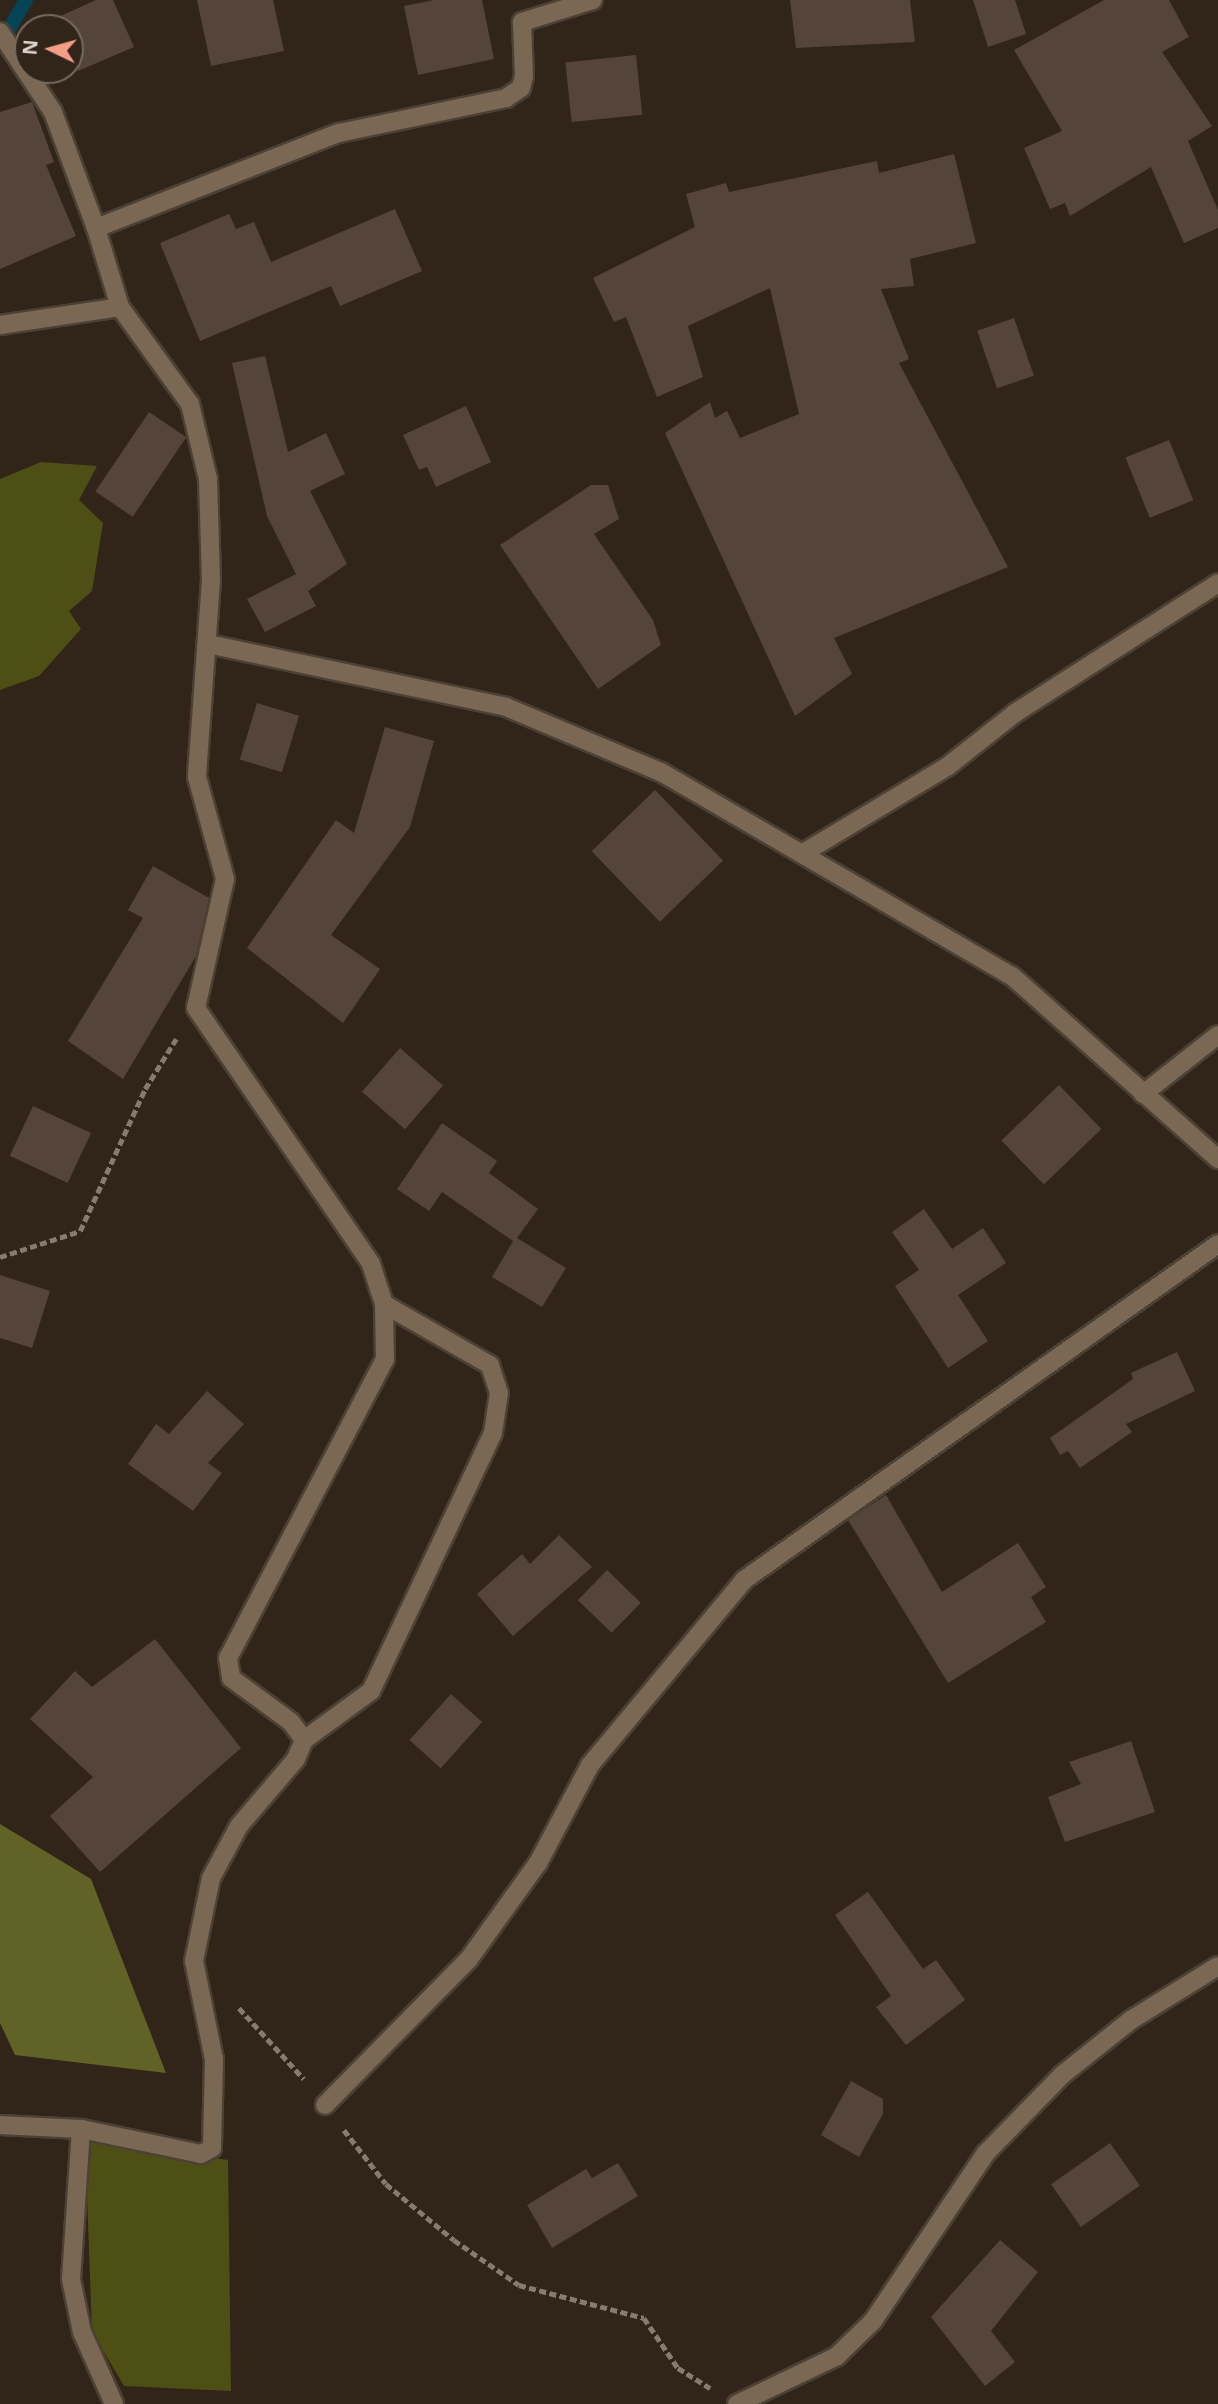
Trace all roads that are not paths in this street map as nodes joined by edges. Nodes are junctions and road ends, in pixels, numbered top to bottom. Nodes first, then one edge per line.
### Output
1 (593, 0) edge
2 (0, 32) edge
3 (96, 228) junction
4 (120, 307) junction
5 (0, 326) edge
6 (1218, 583) edge
7 (208, 644) junction
8 (805, 852) junction
9 (1218, 1035) edge
10 (1143, 1094) junction
11 (1218, 1159) edge
12 (1218, 1244) edge
13 (384, 1304) junction
14 (304, 1740) junction
15 (1218, 1966) edge
16 (325, 2105) road end
17 (0, 2125) edge
18 (81, 2129) junction
19 (730, 2400) edge
20 (114, 2404) edge

1 - 3 street
2 - 3 street
3 - 4 street
4 - 5 street
4 - 7 street
6 - 8 street
7 - 8 street
7 - 13 street
8 - 10 street
9 - 10 street
10 - 11 street
12 - 16 street
13 - 14 street
13 - 14 street
14 - 18 street
15 - 19 street
17 - 18 street
18 - 20 street

